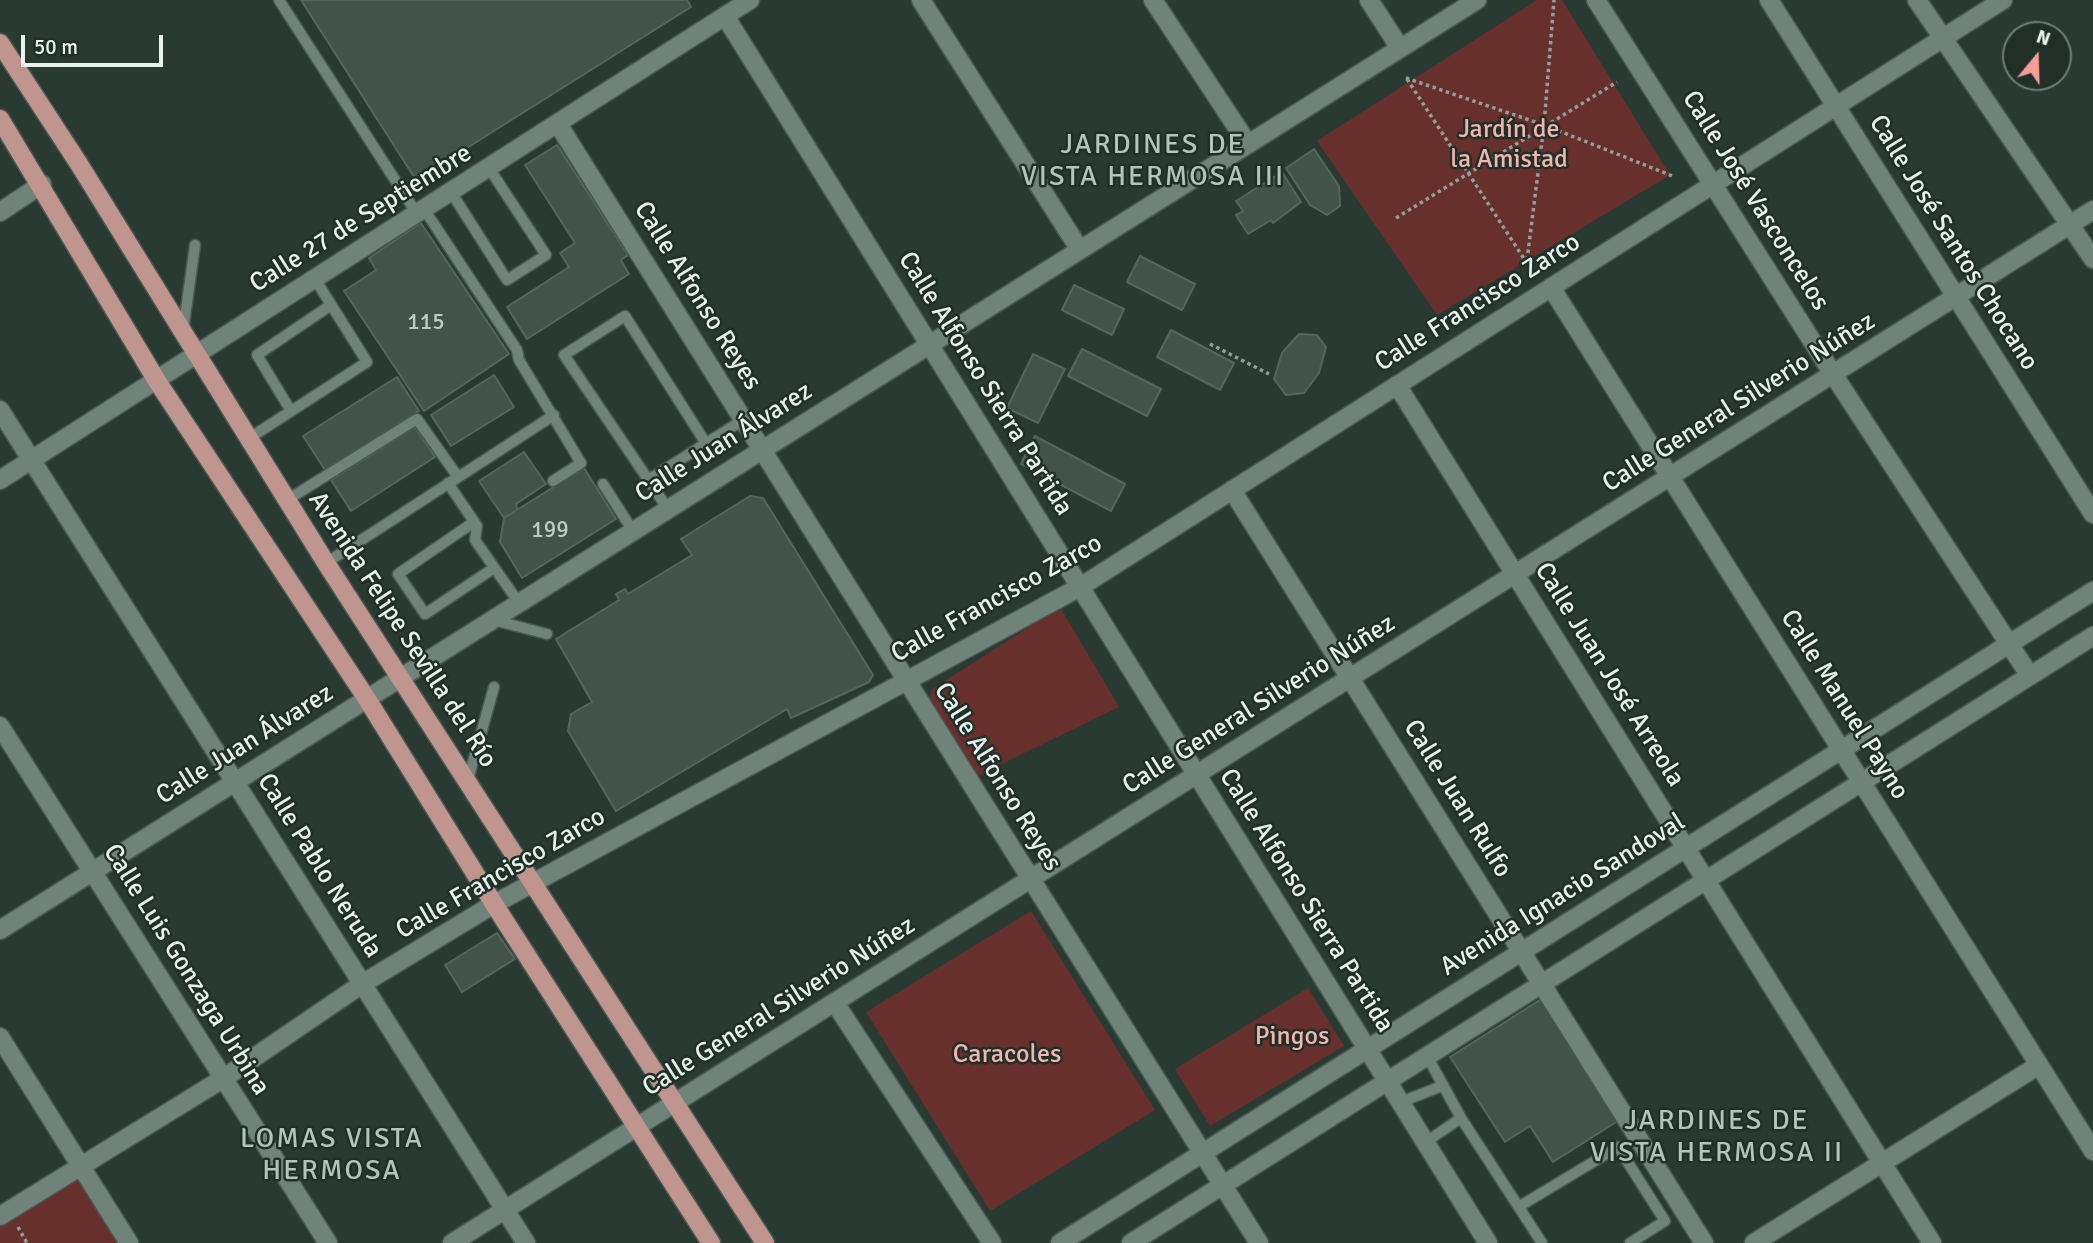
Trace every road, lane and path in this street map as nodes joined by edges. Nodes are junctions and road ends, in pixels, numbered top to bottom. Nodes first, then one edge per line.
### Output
1 (279, 0) edge
2 (750, 0) edge
3 (921, 0) edge
4 (1153, 0) edge
5 (1369, 0) edge
6 (1477, 0) edge
7 (1554, 0) edge
8 (1597, 0) edge
9 (1769, 0) edge
10 (1917, 0) edge
11 (2003, 0) edge
12 (725, 16) junction
13 (1943, 38) junction
14 (0, 43) edge
15 (1400, 48) junction
16 (1616, 82) dead end
17 (1836, 106) junction
18 (0, 118) edge
19 (558, 124) junction
20 (1544, 125) junction
21 (1248, 144) junction
22 (489, 169) junction
23 (1468, 171) junction
24 (1675, 177) dead end
25 (42, 184) junction
26 (1713, 184) junction
27 (451, 192) junction
28 (2093, 210) edge
29 (0, 212) edge
30 (421, 212) junction
31 (1396, 218) dead end
32 (2070, 225) junction
33 (195, 245) dead end
34 (1080, 250) junction
35 (2093, 258) edge
36 (1527, 260) junction
37 (1530, 268) dead end
38 (315, 279) junction
39 (1551, 287) junction
40 (1956, 296) junction
41 (331, 305) junction
42 (183, 335) junction
43 (929, 344) junction
44 (1210, 344) dead end
45 (195, 356) junction
46 (1269, 374) dead end
47 (1833, 374) junction
48 (157, 381) junction
49 (1397, 385) junction
50 (0, 410) edge
51 (291, 411) junction
52 (554, 415) junction
53 (743, 420) junction
54 (248, 439) junction
55 (707, 445) junction
56 (762, 450) junction
57 (32, 461) junction
58 (1670, 477) junction
59 (0, 480) edge
60 (453, 480) junction
61 (648, 480) junction
62 (553, 481) dead end
63 (603, 484) dead end
64 (1231, 490) junction
65 (287, 500) junction
66 (668, 509) junction
67 (2093, 514) edge
68 (474, 522) junction
69 (633, 531) junction
70 (326, 563) junction
71 (494, 568) junction
72 (1516, 575) junction
73 (1080, 587) junction
74 (2093, 591) edge
75 (519, 603) junction
76 (493, 620) junction
77 (547, 634) dead end
78 (2093, 636) edge
79 (2011, 643) junction
80 (2030, 676) junction
81 (402, 677) junction
82 (1350, 679) junction
83 (906, 680) junction
84 (494, 687) dead end
85 (367, 699) junction
86 (0, 726) edge
87 (1841, 750) junction
88 (1197, 775) junction
89 (468, 780) junction
90 (235, 782) junction
91 (1862, 783) junction
92 (1686, 848) junction
93 (93, 872) junction
94 (1031, 880) junction
95 (1706, 881) junction
96 (534, 883) junction
97 (494, 904) junction
98 (0, 930) edge
99 (1521, 952) junction
100 (362, 984) junction
101 (1542, 985) junction
102 (835, 1003) junction
103 (0, 1037) edge
104 (1368, 1049) junction
105 (1427, 1056) junction
106 (2039, 1065) junction
107 (224, 1079) junction
108 (1388, 1082) junction
109 (1442, 1086) junction
110 (1401, 1102) junction
111 (676, 1103) junction
112 (1461, 1118) junction
113 (637, 1126) junction
114 (1426, 1142) junction
115 (2093, 1151) edge
116 (1203, 1153) junction
117 (1882, 1163) junction
118 (80, 1166) junction
119 (1222, 1185) junction
120 (1520, 1206) junction
121 (505, 1209) junction
122 (0, 1216) edge
123 (129, 1243) edge
124 (328, 1243) edge
125 (452, 1243) edge
126 (526, 1243) edge
127 (711, 1243) edge
128 (765, 1243) edge
129 (992, 1243) edge
130 (1060, 1243) edge
131 (1131, 1243) edge
132 (1259, 1243) edge
133 (1488, 1243) edge
134 (1542, 1243) edge
135 (1630, 1243) edge
136 (1704, 1243) edge
137 (1754, 1243) edge
138 (1932, 1243) edge

1 - 30 lane
2 - 12 street, Calle 27 de Septiembre
3 - 34 street
4 - 21 street
5 - 15 street
6 - 15 street, Calle Juan Álvarez
7 - 20 path
8 - 26 street, Calle José Vasconcelos
9 - 17 street, Calle José Santos Chocano
10 - 13 street
11 - 13 street, Calle Francisco Zarco
12 - 19 street, Calle 27 de Septiembre
12 - 43 street, Calle Alfonso Sierra Partida
13 - 17 street, Calle Francisco Zarco
13 - 32 street
14 - 42 main road, Avenida Felipe Sevilla del Río
15 - 21 street, Calle Juan Álvarez
16 - 20 path
17 - 26 street, Calle Francisco Zarco
17 - 40 street, Calle José Santos Chocano
18 - 25 main road
19 - 22 street, Calle 27 de Septiembre
19 - 53 street, Calle Alfonso Reyes
20 - 23 path
20 - 23 path
20 - 24 path
20 - 36 path
21 - 34 street, Calle Juan Álvarez
22 - 27 street, Calle 27 de Septiembre
22 - 27 lane
23 - 31 path
23 - 36 path
25 - 29 street
25 - 48 main road
26 - 39 street, Calle Francisco Zarco
26 - 47 street, Calle José Vasconcelos
27 - 30 street, Calle 27 de Septiembre
28 - 32 street, Calle General Silverio Núñez
30 - 38 street, Calle 27 de Septiembre
30 - 52 lane
32 - 35 street
32 - 40 street, Calle General Silverio Núñez
33 - 42 lane
34 - 43 street, Calle Juan Álvarez
36 - 37 path
38 - 41 lane
38 - 45 street, Calle 27 de Septiembre
39 - 49 street, Calle Francisco Zarco
39 - 58 street, Calle Manuel Payno
40 - 47 street, Calle General Silverio Núñez
40 - 67 street, Calle José Santos Chocano
41 - 51 lane
41 - 51 lane
42 - 45 main road, Avenida Felipe Sevilla del Río
43 - 56 street, Calle Juan Álvarez
43 - 73 street, Calle Alfonso Sierra Partida
44 - 46 path
45 - 48 street, Calle 27 de Septiembre
45 - 54 main road, Avenida Felipe Sevilla del Río
47 - 58 street, Calle General Silverio Núñez
47 - 79 street, Calle José Vasconcelos
48 - 57 street, Calle 27 de Septiembre
48 - 85 main road
49 - 64 street, Calle Francisco Zarco
49 - 72 street, Calle Juan José Arreola
50 - 57 street, Calle Pablo Neruda
51 - 54 lane
52 - 60 lane
52 - 62 lane
53 - 55 lane
53 - 56 street, Calle Alfonso Reyes
54 - 65 main road, Avenida Felipe Sevilla del Río
55 - 61 lane
55 - 61 lane
56 - 66 street, Calle Juan Álvarez
56 - 83 street, Calle Alfonso Reyes
57 - 59 street, Calle 27 de Septiembre
57 - 90 street, Calle Pablo Neruda
58 - 72 street, Calle General Silverio Núñez
58 - 87 street, Calle Manuel Payno
60 - 65 lane
60 - 68 lane
60 - 70 lane
61 - 66 lane
63 - 69 lane
64 - 73 street, Calle Francisco Zarco
64 - 82 street, Calle Juan Rulfo
65 - 70 main road, Avenida Felipe Sevilla del Río
66 - 69 street, Calle Juan Álvarez
68 - 71 lane
68 - 71 lane
69 - 75 street, Calle Juan Álvarez
70 - 81 main road, Avenida Felipe Sevilla del Río
71 - 75 lane
72 - 82 street, Calle General Silverio Núñez
72 - 92 street, Calle Juan José Arreola
73 - 83 street, Calle Francisco Zarco
73 - 88 street, Calle Alfonso Sierra Partida
74 - 79 street, Avenida Ignacio Sandoval
75 - 76 street, Calle Juan Álvarez
76 - 77 lane
76 - 81 street, Calle Juan Álvarez
78 - 80 street
79 - 80 street, Calle José Vasconcelos
79 - 87 street, Avenida Ignacio Sandoval
80 - 91 street
81 - 85 street, Calle Juan Álvarez
81 - 89 main road, Avenida Felipe Sevilla del Río
82 - 88 street, Calle General Silverio Núñez
82 - 99 street, Calle Juan Rulfo
83 - 94 street, Calle Alfonso Reyes
83 - 96 street, Calle Francisco Zarco
84 - 89 lane
85 - 90 street, Calle Juan Álvarez
85 - 97 main road
86 - 93 street, Calle Luis Gonzaga Urbina
87 - 91 street, Calle Manuel Payno
87 - 92 street, Avenida Ignacio Sandoval
88 - 94 street, Calle General Silverio Núñez
88 - 104 street, Calle Alfonso Sierra Partida
89 - 96 main road, Avenida Felipe Sevilla del Río
90 - 93 street, Calle Juan Álvarez
90 - 100 street, Calle Pablo Neruda
91 - 95 street
91 - 106 street, Calle Manuel Payno
92 - 95 street, Calle Juan José Arreola
92 - 99 street, Avenida Ignacio Sandoval
93 - 98 street, Calle Juan Álvarez
93 - 107 street, Calle Luis Gonzaga Urbina
94 - 102 street, Calle General Silverio Núñez
94 - 116 street, Calle Alfonso Reyes
95 - 101 street
95 - 117 street, Calle Juan José Arreola
96 - 97 street, Calle Francisco Zarco
96 - 111 main road, Avenida Felipe Sevilla del Río
97 - 100 street, Calle Francisco Zarco
97 - 113 main road
99 - 101 street, Calle Juan Rulfo
99 - 104 street, Avenida Ignacio Sandoval
100 - 107 street, Calle Francisco Zarco
100 - 121 street, Calle Pablo Neruda
101 - 105 street
101 - 136 street, Calle Juan Rulfo
102 - 111 street, Calle General Silverio Núñez
102 - 129 street
103 - 118 street
104 - 108 street, Calle Alfonso Sierra Partida
104 - 116 street, Avenida Ignacio Sandoval
105 - 108 street
105 - 109 lane
106 - 115 street, Calle Manuel Payno
106 - 117 street
107 - 118 street, Calle Francisco Zarco
107 - 124 street, Calle Luis Gonzaga Urbina
108 - 110 street, Calle Alfonso Sierra Partida
108 - 119 street
109 - 110 lane
109 - 112 lane
110 - 114 street, Calle Alfonso Sierra Partida
111 - 113 street, Calle General Silverio Núñez
111 - 128 main road, Avenida Felipe Sevilla del Río
112 - 114 lane
112 - 120 lane
113 - 121 street, Calle General Silverio Núñez
113 - 127 main road
114 - 133 street, Calle Alfonso Sierra Partida
116 - 119 street, Calle Alfonso Reyes
116 - 130 street, Avenida Ignacio Sandoval
117 - 137 street
117 - 138 street, Calle Juan José Arreola
118 - 122 street, Calle Francisco Zarco
118 - 123 street
119 - 131 street
119 - 132 street, Calle Alfonso Reyes
120 - 134 lane
120 - 135 lane
121 - 125 street, Calle General Silverio Núñez
121 - 126 street, Calle Pablo Neruda

